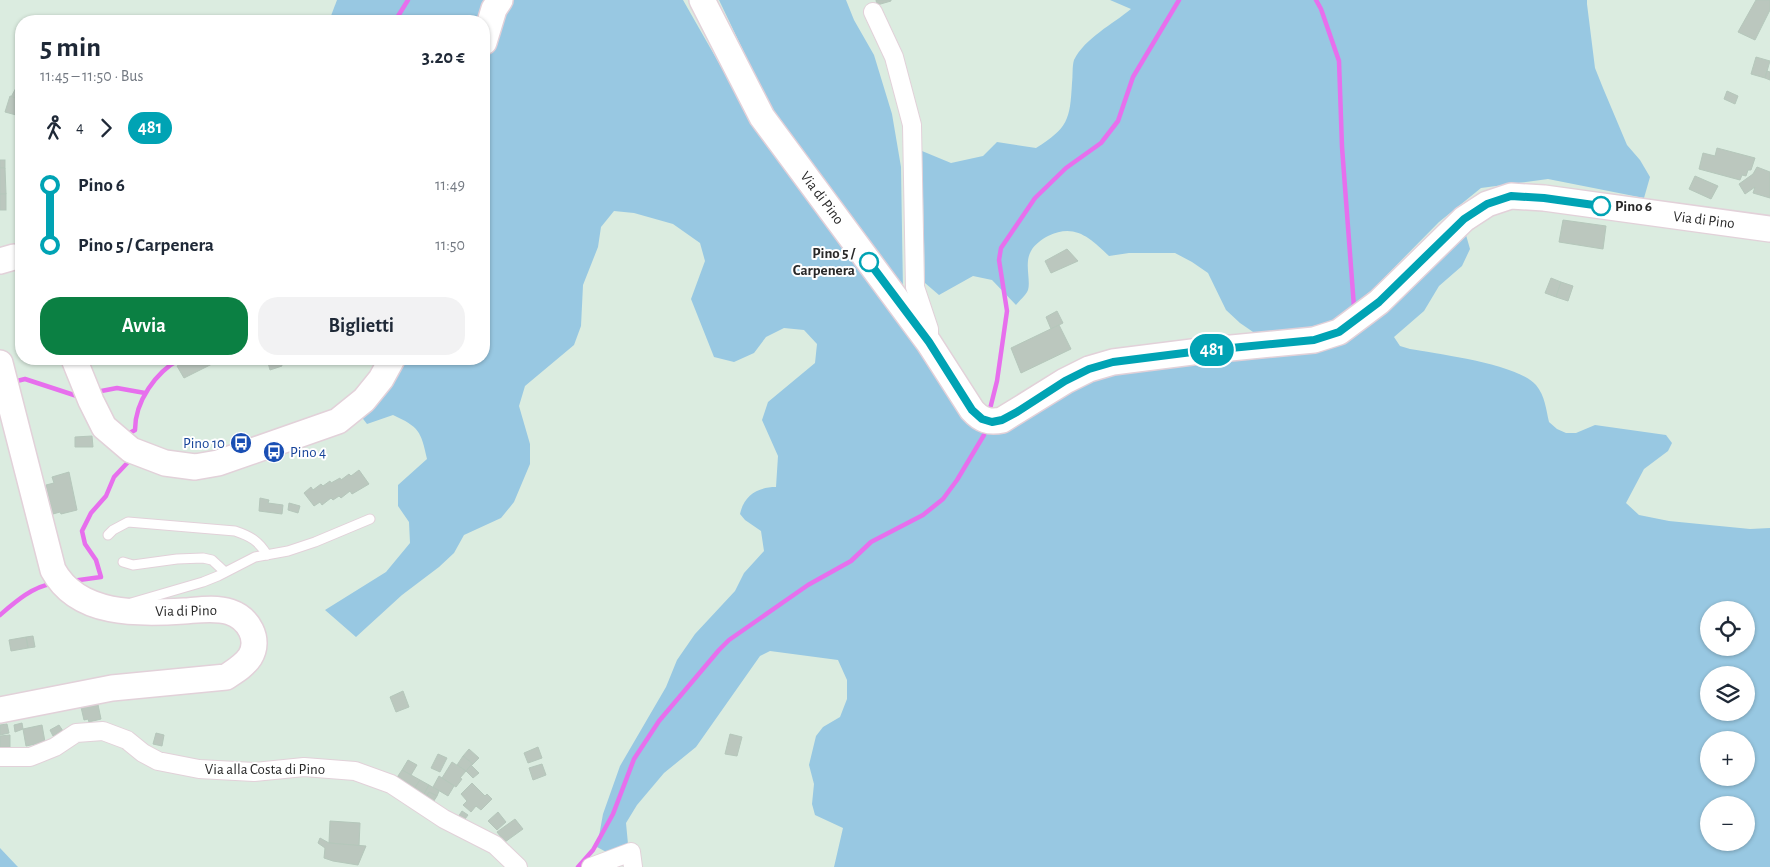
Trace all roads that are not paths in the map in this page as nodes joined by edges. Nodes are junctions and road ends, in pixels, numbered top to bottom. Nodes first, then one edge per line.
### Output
1 (500, 0) edge
2 (702, 0) edge
3 (873, 12) dead end
4 (490, 22) edge
5 (1770, 229) edge
6 (15, 257) edge
7 (0, 261) edge
8 (929, 342) junction
9 (0, 363) edge
10 (76, 365) edge
11 (389, 365) edge
12 (370, 519) dead end
13 (108, 535) dead end
14 (267, 555) junction
15 (123, 562) dead end
16 (225, 572) junction
17 (122, 611) junction
18 (0, 710) edge
19 (0, 757) edge
20 (632, 859) edge
21 (518, 867) edge
22 (591, 867) edge

1 - 4 street
2 - 8 street, Via di Pino
3 - 8 street
5 - 8 street, Via di Pino
6 - 7 street
9 - 17 street, Via di Pino
10 - 11 street
12 - 14 lane
13 - 14 lane
14 - 16 lane
15 - 16 lane
16 - 17 lane
17 - 18 street, Via di Pino
19 - 21 street, Via alla Costa di Pino
20 - 22 street

